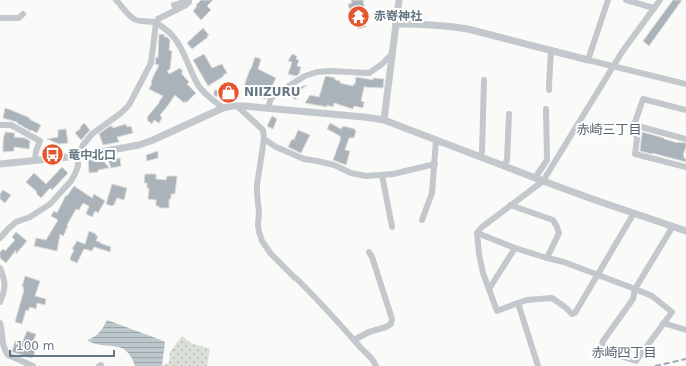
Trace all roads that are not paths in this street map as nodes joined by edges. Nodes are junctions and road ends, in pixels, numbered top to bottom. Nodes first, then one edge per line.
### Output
1 (116, 0) edge
2 (184, 0) edge
3 (189, 0) edge
4 (399, 0) edge
5 (608, 0) edge
6 (626, 0) edge
7 (660, 0) edge
8 (173, 5) edge
9 (654, 8) junction
10 (23, 14) dead end
11 (0, 18) edge
12 (156, 23) junction
13 (396, 24) junction
14 (551, 51) junction
15 (392, 54) junction
16 (588, 60) junction
17 (613, 66) junction
18 (484, 80) dead end
19 (686, 84) edge
20 (549, 90) dead end
21 (237, 106) junction
22 (223, 108) junction
23 (268, 108) junction
24 (546, 109) dead end
25 (686, 110) edge
26 (509, 114) dead end
27 (384, 120) junction
28 (0, 125) edge
29 (634, 126) junction
30 (264, 139) junction
31 (686, 139) edge
32 (436, 140) junction
33 (78, 156) junction
34 (480, 156) junction
35 (35, 161) junction
36 (0, 164) edge
37 (435, 164) junction
38 (504, 166) junction
39 (686, 167) edge
40 (382, 175) junction
41 (535, 178) junction
42 (543, 181) junction
43 (510, 205) junction
44 (633, 213) junction
45 (422, 220) dead end
46 (673, 226) junction
47 (392, 227) dead end
48 (686, 230) edge
49 (477, 233) junction
50 (0, 238) edge
51 (516, 248) junction
52 (369, 252) dead end
53 (547, 258) junction
54 (0, 268) edge
55 (598, 275) junction
56 (490, 289) junction
57 (635, 289) junction
58 (0, 302) edge
59 (518, 303) junction
60 (0, 323) edge
61 (664, 324) junction
62 (686, 330) edge
63 (354, 340) junction
64 (32, 366) edge
65 (376, 366) edge
66 (538, 366) edge

1 - 12 street
2 - 8 street
3 - 8 street
4 - 13 street
5 - 16 street
6 - 9 street
7 - 9 street
8 - 12 street
9 - 17 street
10 - 11 street
12 - 22 street
12 - 33 street
13 - 14 street
13 - 15 street
14 - 16 street
14 - 20 street
15 - 23 street
15 - 27 street
16 - 17 street
17 - 19 street
17 - 42 street
18 - 34 street
21 - 22 street
21 - 23 street
21 - 30 street
22 - 33 street
23 - 27 street
24 - 41 street
25 - 29 street
26 - 38 street
27 - 32 street
28 - 35 street
29 - 31 street
29 - 39 street
30 - 40 street
30 - 63 street
32 - 34 street
32 - 37 street
33 - 35 street
33 - 50 street
34 - 38 street
35 - 36 street
37 - 40 street
37 - 45 street
38 - 41 street
40 - 47 street
41 - 42 street
42 - 43 street
42 - 44 street
43 - 49 street
43 - 53 street
44 - 46 street
44 - 55 street
46 - 48 street
46 - 57 street
49 - 51 street
49 - 56 street
51 - 53 street
51 - 56 street
52 - 63 street
53 - 55 street
54 - 58 street
55 - 57 street
55 - 59 street
56 - 59 street
57 - 61 street
57 - 61 street
59 - 66 street
60 - 64 street
61 - 62 street
63 - 65 street

